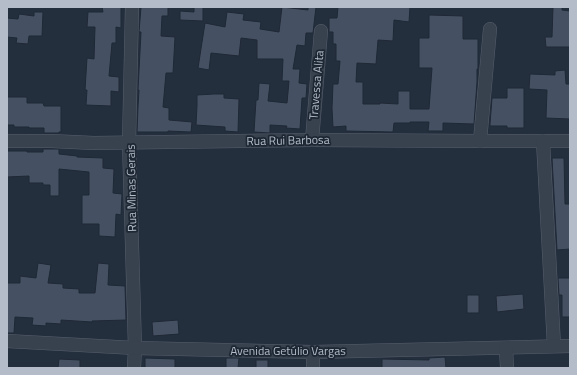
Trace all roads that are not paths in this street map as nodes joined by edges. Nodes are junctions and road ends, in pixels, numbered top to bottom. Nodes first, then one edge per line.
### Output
1 (132, 7) edge
2 (490, 29) dead end
3 (321, 31) dead end
4 (312, 140) junction
5 (7, 141) edge
6 (480, 141) junction
7 (543, 141) junction
8 (570, 141) edge
9 (129, 143) junction
10 (7, 341) edge
11 (554, 346) junction
12 (570, 346) edge
13 (135, 348) junction
14 (506, 348) junction
15 (313, 352) junction
16 (134, 368) edge
17 (313, 368) edge
18 (506, 368) edge

1 - 9 street, Rua Minas Gerais
2 - 6 street
3 - 4 street, Travessa Alita
4 - 6 street, Rua Rui Barbosa
4 - 9 street, Rua Rui Barbosa
5 - 9 street, Rua Rui Barbosa
6 - 7 street, Rua Rui Barbosa
7 - 8 street, Rua Rui Barbosa
7 - 11 street
9 - 13 street, Rua Minas Gerais
10 - 13 street, Avenida Getúlio Vargas
11 - 12 street, Avenida Getúlio Vargas
11 - 14 street, Avenida Getúlio Vargas
13 - 15 street, Avenida Getúlio Vargas
13 - 16 street, Rua Minas Gerais
14 - 15 street, Avenida Getúlio Vargas
14 - 18 street
15 - 17 street

